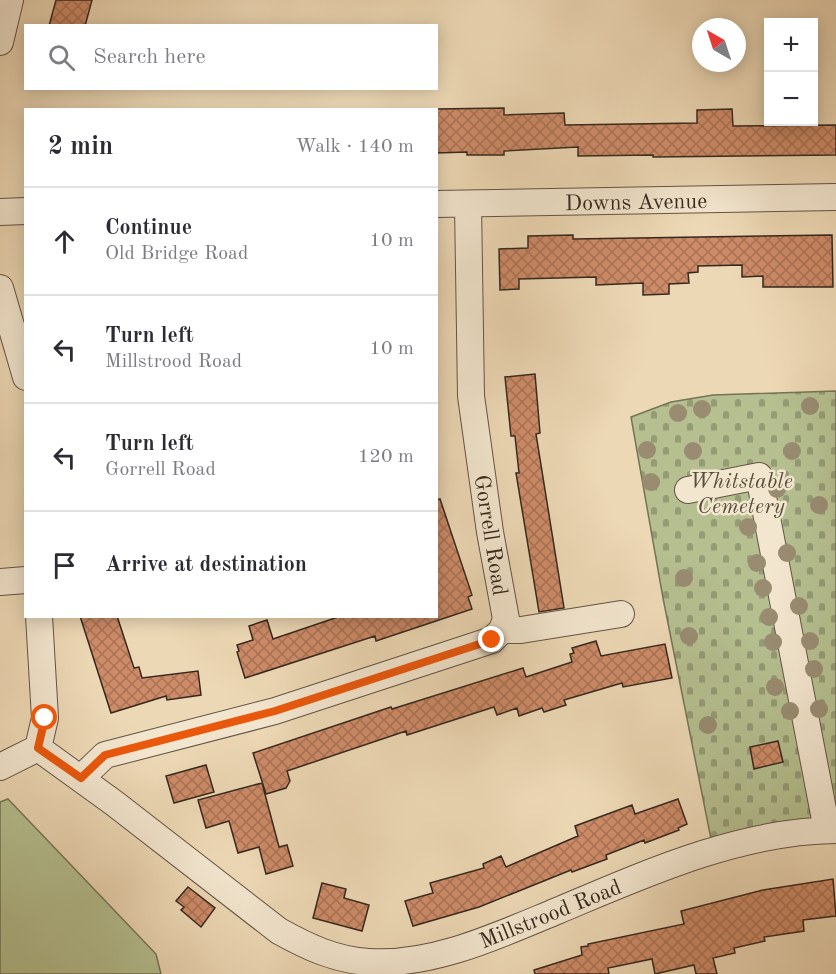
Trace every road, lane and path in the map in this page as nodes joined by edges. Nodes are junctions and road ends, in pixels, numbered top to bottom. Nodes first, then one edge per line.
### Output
1 (10, 0) edge
2 (0, 42) edge
3 (836, 197) edge
4 (438, 204) edge
5 (468, 204) junction
6 (24, 211) edge
7 (0, 212) edge
8 (0, 288) edge
9 (24, 370) edge
10 (688, 490) dead end
11 (24, 580) edge
12 (0, 582) edge
13 (621, 614) dead end
14 (39, 618) edge
15 (502, 630) junction
16 (38, 748) junction
17 (0, 767) edge
18 (81, 778) junction
19 (831, 830) edge
20 (402, 967) edge

1 - 2 street
3 - 5 street, Downs Avenue
4 - 5 street, Downs Avenue
5 - 15 street, Gorrell Road
6 - 7 street
8 - 9 street
10 - 19 street
11 - 12 street
13 - 15 street
14 - 16 street
15 - 18 street
16 - 17 street
16 - 18 street, Millstrood Road
18 - 20 street, Millstrood Road
19 - 20 street, Millstrood Road

